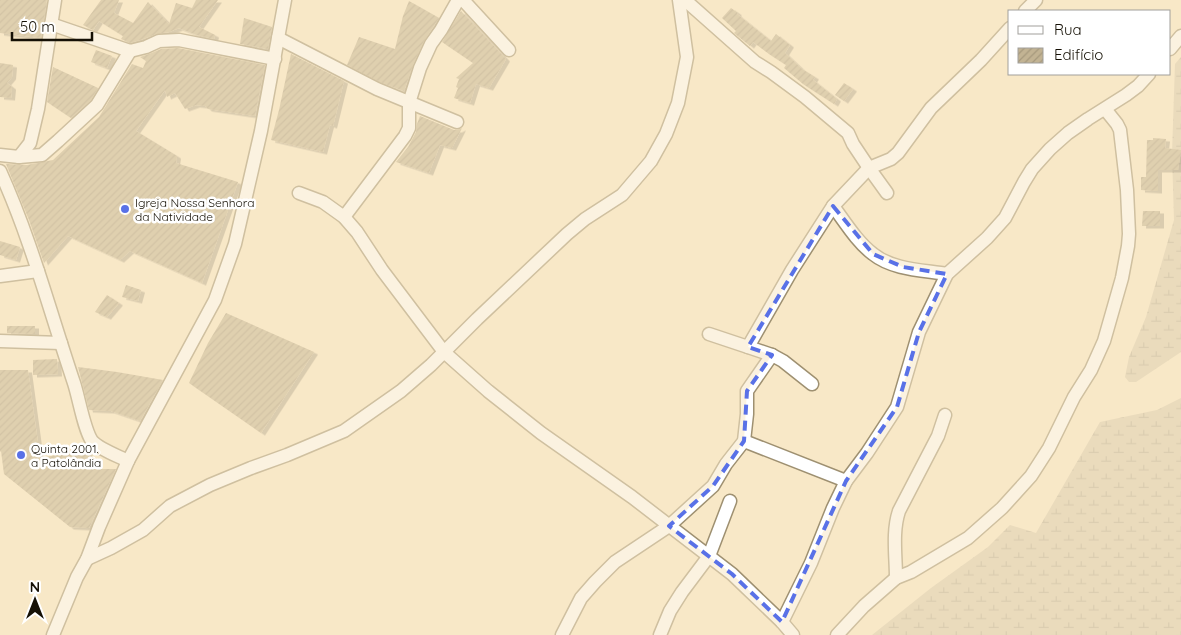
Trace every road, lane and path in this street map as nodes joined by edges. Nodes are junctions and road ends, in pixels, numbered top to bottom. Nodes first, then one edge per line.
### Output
1 (55, 0) edge
2 (285, 0) edge
3 (458, 0) edge
4 (463, 0) edge
5 (679, 0) edge
6 (686, 0) edge
7 (1036, 0) edge
8 (1026, 10) edge
9 (51, 24) junction
10 (1008, 30) edge
11 (1181, 36) edge
12 (278, 38) junction
13 (1171, 49) edge
14 (509, 50) dead end
15 (130, 51) junction
16 (275, 58) junction
17 (1148, 75) edge
18 (409, 102) junction
19 (1105, 109) junction
20 (457, 122) dead end
21 (0, 155) edge
22 (19, 156) junction
23 (869, 168) junction
24 (0, 171) edge
25 (299, 193) dead end
26 (887, 193) dead end
27 (833, 206) junction
28 (344, 217) junction
29 (38, 271) junction
30 (947, 274) junction
31 (0, 276) edge
32 (709, 334) dead end
33 (0, 341) edge
34 (61, 343) junction
35 (748, 347) junction
36 (444, 352) junction
37 (772, 356) junction
38 (812, 384) dead end
39 (945, 415) dead end
40 (744, 441) junction
41 (128, 462) junction
42 (846, 481) junction
43 (730, 501) dead end
44 (669, 526) junction
45 (709, 556) junction
46 (88, 559) junction
47 (896, 578) junction
48 (787, 631) edge
49 (53, 635) edge
50 (562, 635) edge
51 (660, 635) edge
52 (837, 635) edge

1 - 9 street
2 - 12 street
3 - 18 street
4 - 14 street
5 - 36 street
6 - 23 street
7 - 8 street
9 - 15 street
9 - 22 street
10 - 23 street
11 - 13 street
12 - 16 street
12 - 18 street
15 - 16 street
15 - 22 street
16 - 41 street
17 - 19 street
18 - 20 street
18 - 28 street
19 - 30 street
19 - 47 street
21 - 22 street
23 - 26 street
23 - 27 street
24 - 29 street
25 - 28 street
27 - 30 street
27 - 35 street
28 - 36 street
29 - 31 street
29 - 34 street
30 - 42 street
32 - 35 street
33 - 34 street
34 - 41 street
35 - 37 street
36 - 44 street
36 - 46 street
37 - 38 street
37 - 40 street
39 - 47 street
40 - 42 street
40 - 44 street
41 - 46 street
42 - 48 street
43 - 45 street
44 - 45 street
44 - 50 street
45 - 48 street
45 - 51 street
46 - 49 street
47 - 52 street

